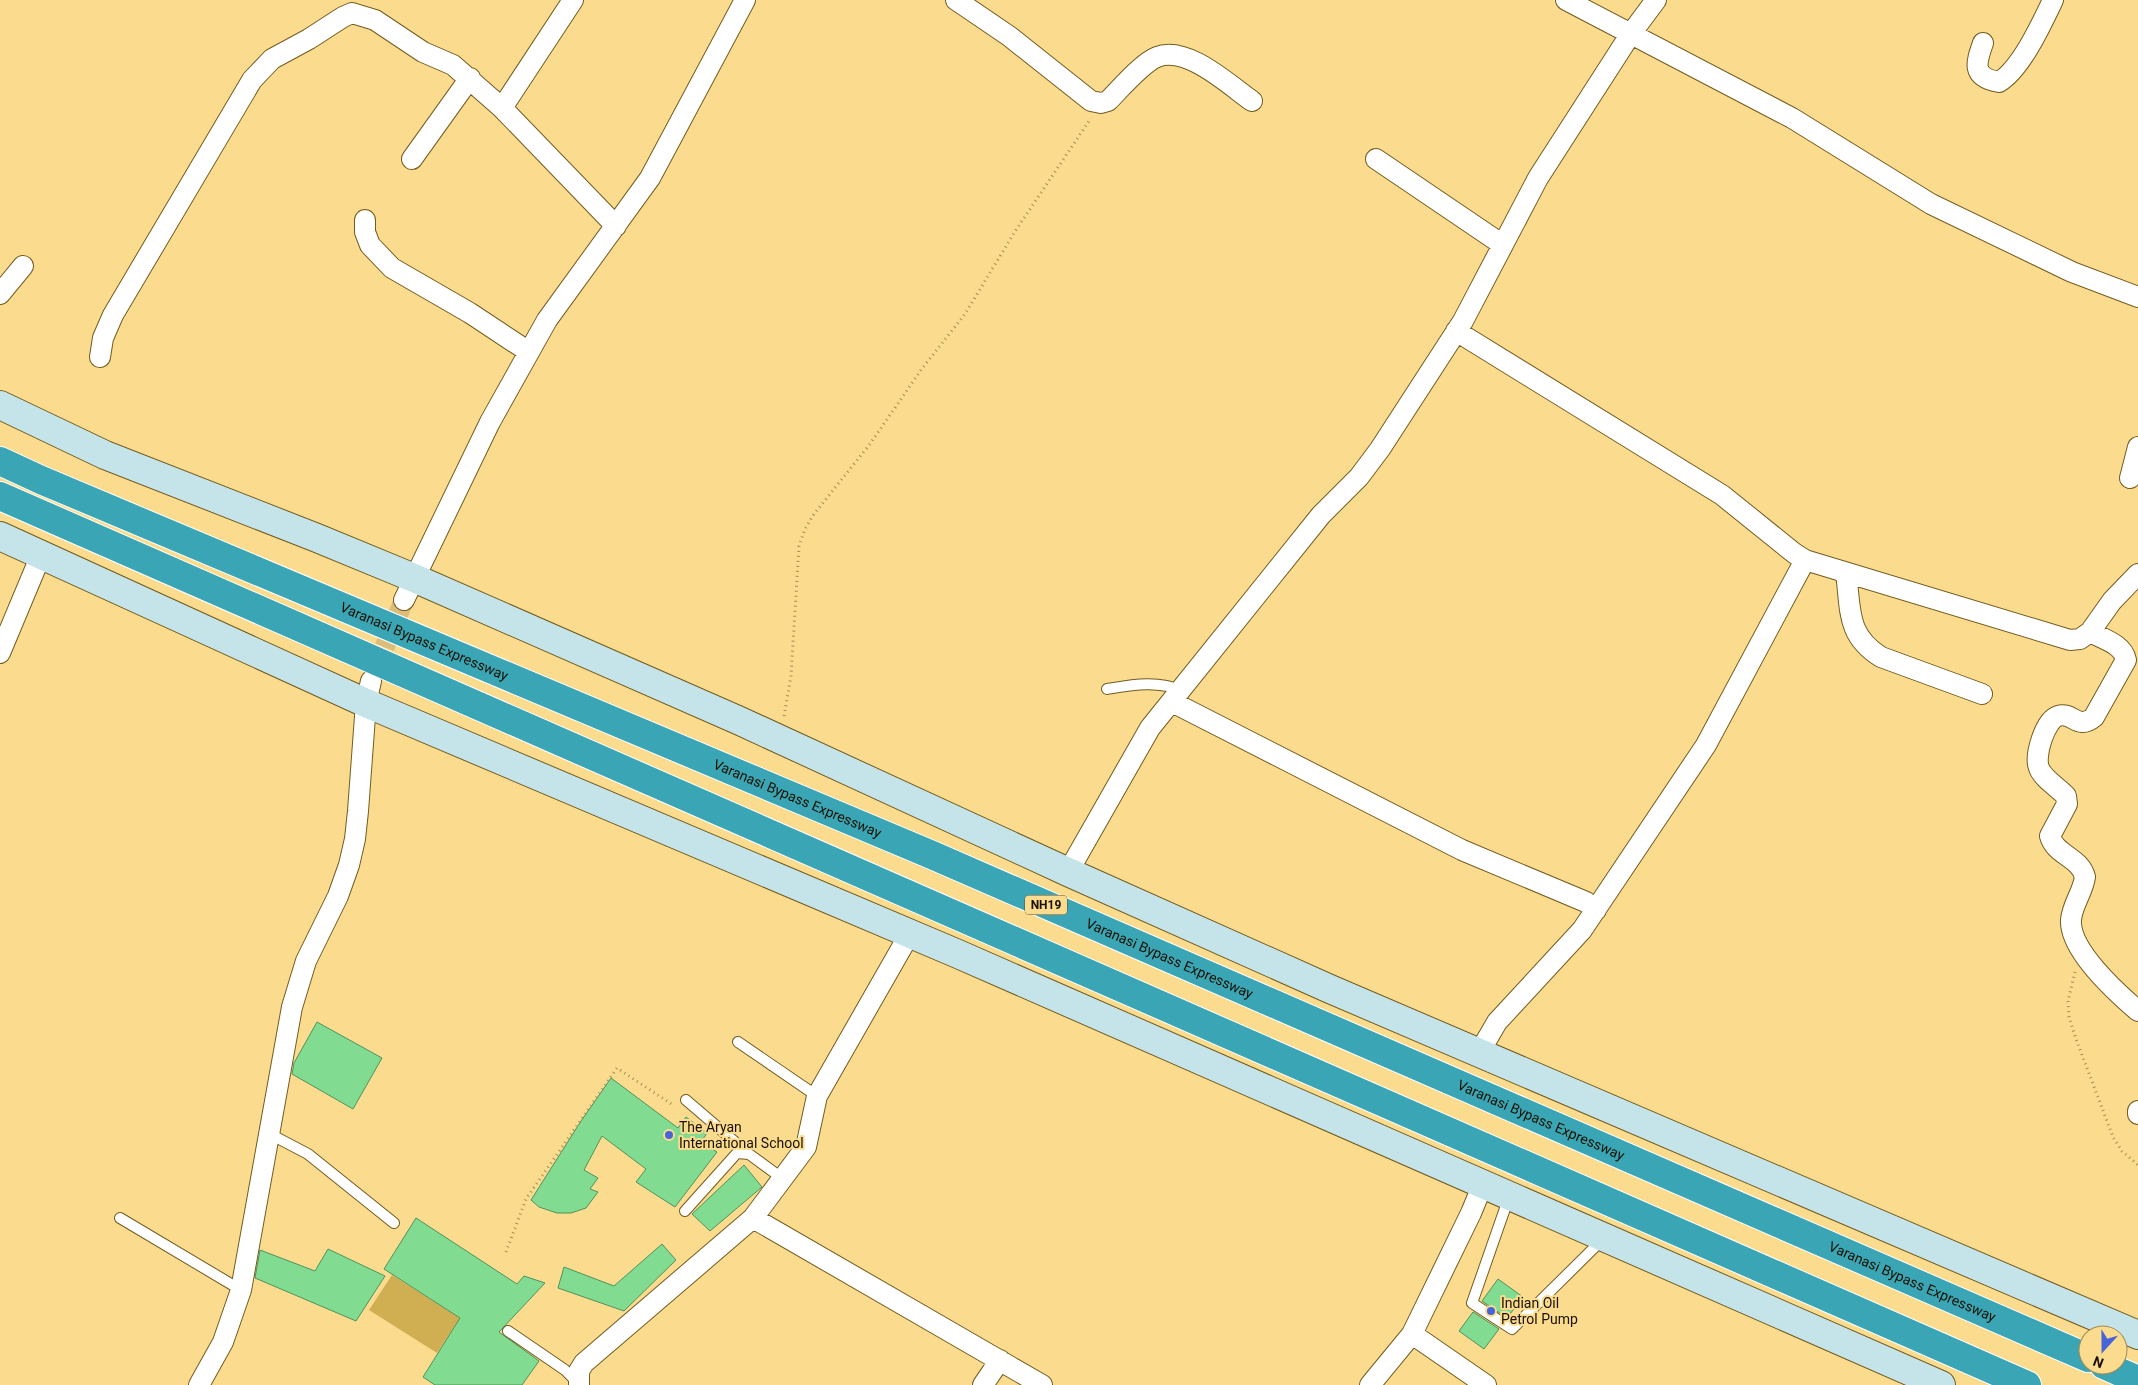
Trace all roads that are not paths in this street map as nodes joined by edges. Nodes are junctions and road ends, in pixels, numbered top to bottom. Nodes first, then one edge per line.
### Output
1 (573, 0) edge
2 (744, 0) edge
3 (956, 0) edge
4 (1566, 0) edge
5 (1656, 0) edge
6 (2053, 0) edge
7 (1630, 34) junction
8 (1984, 43) dead end
9 (470, 78) junction
10 (1252, 101) dead end
11 (502, 108) junction
12 (412, 159) dead end
13 (1376, 159) dead end
14 (365, 220) dead end
15 (616, 226) junction
16 (1503, 245) junction
17 (23, 266) dead end
18 (0, 294) edge
19 (2138, 297) edge
20 (1456, 331) junction
21 (529, 352) junction
22 (100, 357) dead end
23 (0, 405) edge
24 (2138, 447) edge
25 (0, 461) edge
26 (2130, 478) dead end
27 (0, 496) edge
28 (0, 536) edge
29 (41, 555) junction
30 (1805, 560) junction
31 (1846, 573) junction
32 (2138, 574) edge
33 (409, 589) junction
34 (2090, 632) junction
35 (0, 653) edge
36 (1107, 689) dead end
37 (368, 692) junction
38 (1982, 694) dead end
39 (1177, 696) junction
40 (1068, 872) junction
41 (1596, 910) junction
42 (909, 935) junction
43 (2138, 1011) edge
44 (738, 1042) dead end
45 (1479, 1052) junction
46 (816, 1096) junction
47 (686, 1100) road end
48 (268, 1134) junction
49 (749, 1154) junction
50 (783, 1179) junction
51 (1483, 1184) junction
52 (1510, 1196) junction
53 (685, 1210) dead end
54 (120, 1218) dead end
55 (753, 1218) junction
56 (394, 1223) dead end
57 (1604, 1238) junction
58 (241, 1290) junction
59 (508, 1331) dead end
60 (1412, 1334) junction
61 (2138, 1335) edge
62 (2078, 1354) edge
63 (1000, 1360) junction
64 (579, 1384) edge
65 (199, 1385) edge
66 (983, 1385) edge
67 (1042, 1385) edge
68 (1370, 1385) edge
69 (1486, 1385) edge
70 (1941, 1385) edge
71 (2027, 1385) edge

1 - 11 street
2 - 15 street
3 - 10 street
4 - 7 street
5 - 7 street
6 - 8 street
7 - 16 street
7 - 19 street
9 - 11 street
9 - 12 street
9 - 22 street
11 - 15 street
13 - 16 street
14 - 21 street
15 - 21 street
16 - 20 street
17 - 18 street
20 - 30 street
20 - 39 street
21 - 33 street
23 - 33 street
24 - 26 street
25 - 62 highway, Varanasi Bypass Expressway / NH19
27 - 71 highway
28 - 29 street
29 - 35 street
29 - 37 street
30 - 31 street
30 - 41 street
31 - 34 street
31 - 38 street
32 - 34 street
33 - 40 street
34 - 43 street
36 - 39 lane
37 - 42 street
37 - 48 street
39 - 40 street
39 - 41 street
40 - 45 street
41 - 45 street
42 - 46 street
42 - 51 street
44 - 46 lane
45 - 61 street
46 - 50 street
47 - 49 lane
48 - 56 lane
48 - 58 street
49 - 50 lane
49 - 53 lane
50 - 55 street
51 - 52 street
51 - 60 street
52 - 57 street
52 - 57 lane
54 - 58 lane
55 - 63 street
55 - 64 street
57 - 70 street
58 - 65 street
59 - 64 lane
60 - 68 street
60 - 69 street
63 - 66 street
63 - 67 street

